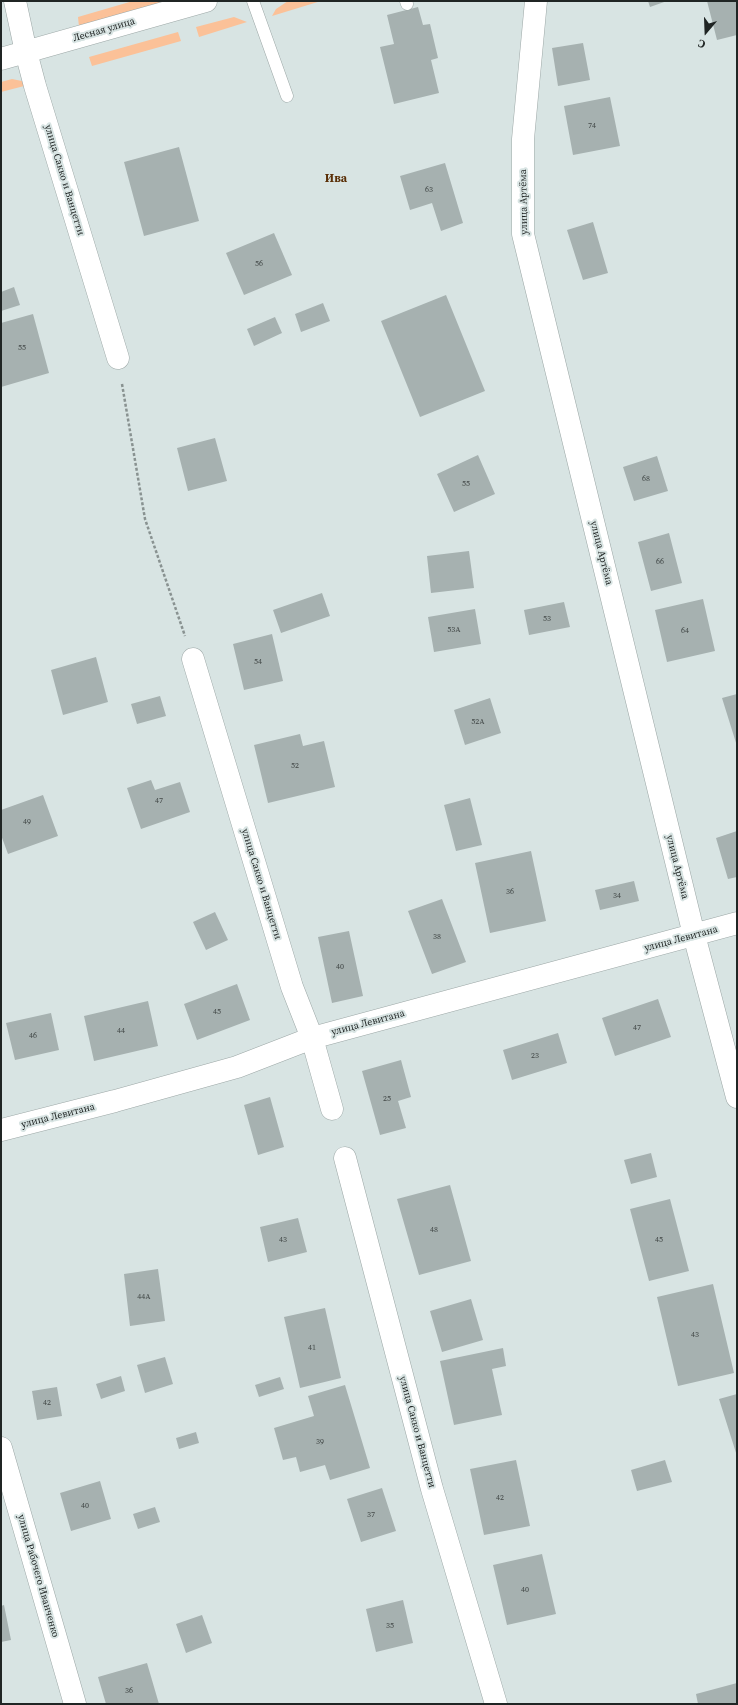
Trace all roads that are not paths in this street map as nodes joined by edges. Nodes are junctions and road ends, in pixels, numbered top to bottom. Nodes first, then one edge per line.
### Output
1 (15, 1) edge
2 (206, 1) edge
3 (253, 1) edge
4 (536, 1) edge
5 (26, 52) junction
6 (1, 59) edge
7 (288, 96) dead end
8 (118, 358) road end
9 (193, 659) road end
10 (737, 923) edge
11 (694, 935) junction
12 (312, 1038) junction
13 (737, 1097) edge
14 (332, 1109) dead end
15 (1, 1130) edge
16 (345, 1158) dead end
17 (1, 1448) edge
18 (74, 1704) edge
19 (496, 1704) edge

1 - 5 street, улица Сакко и Ванцетти
2 - 5 street, Лесная улица
3 - 7 lane
4 - 11 street, улица Артёма
5 - 6 street, Лесная улица
5 - 8 street, улица Сакко и Ванцетти
9 - 12 street, улица Сакко и Ванцетти
10 - 11 street, улица Левитана
11 - 12 street, улица Левитана
11 - 13 street, улица Артёма
12 - 14 street, улица Сакко и Ванцетти
12 - 15 street, улица Левитана
16 - 19 street, улица Сакко и Ванцетти
17 - 18 street, улица Рабочего Иванченко

